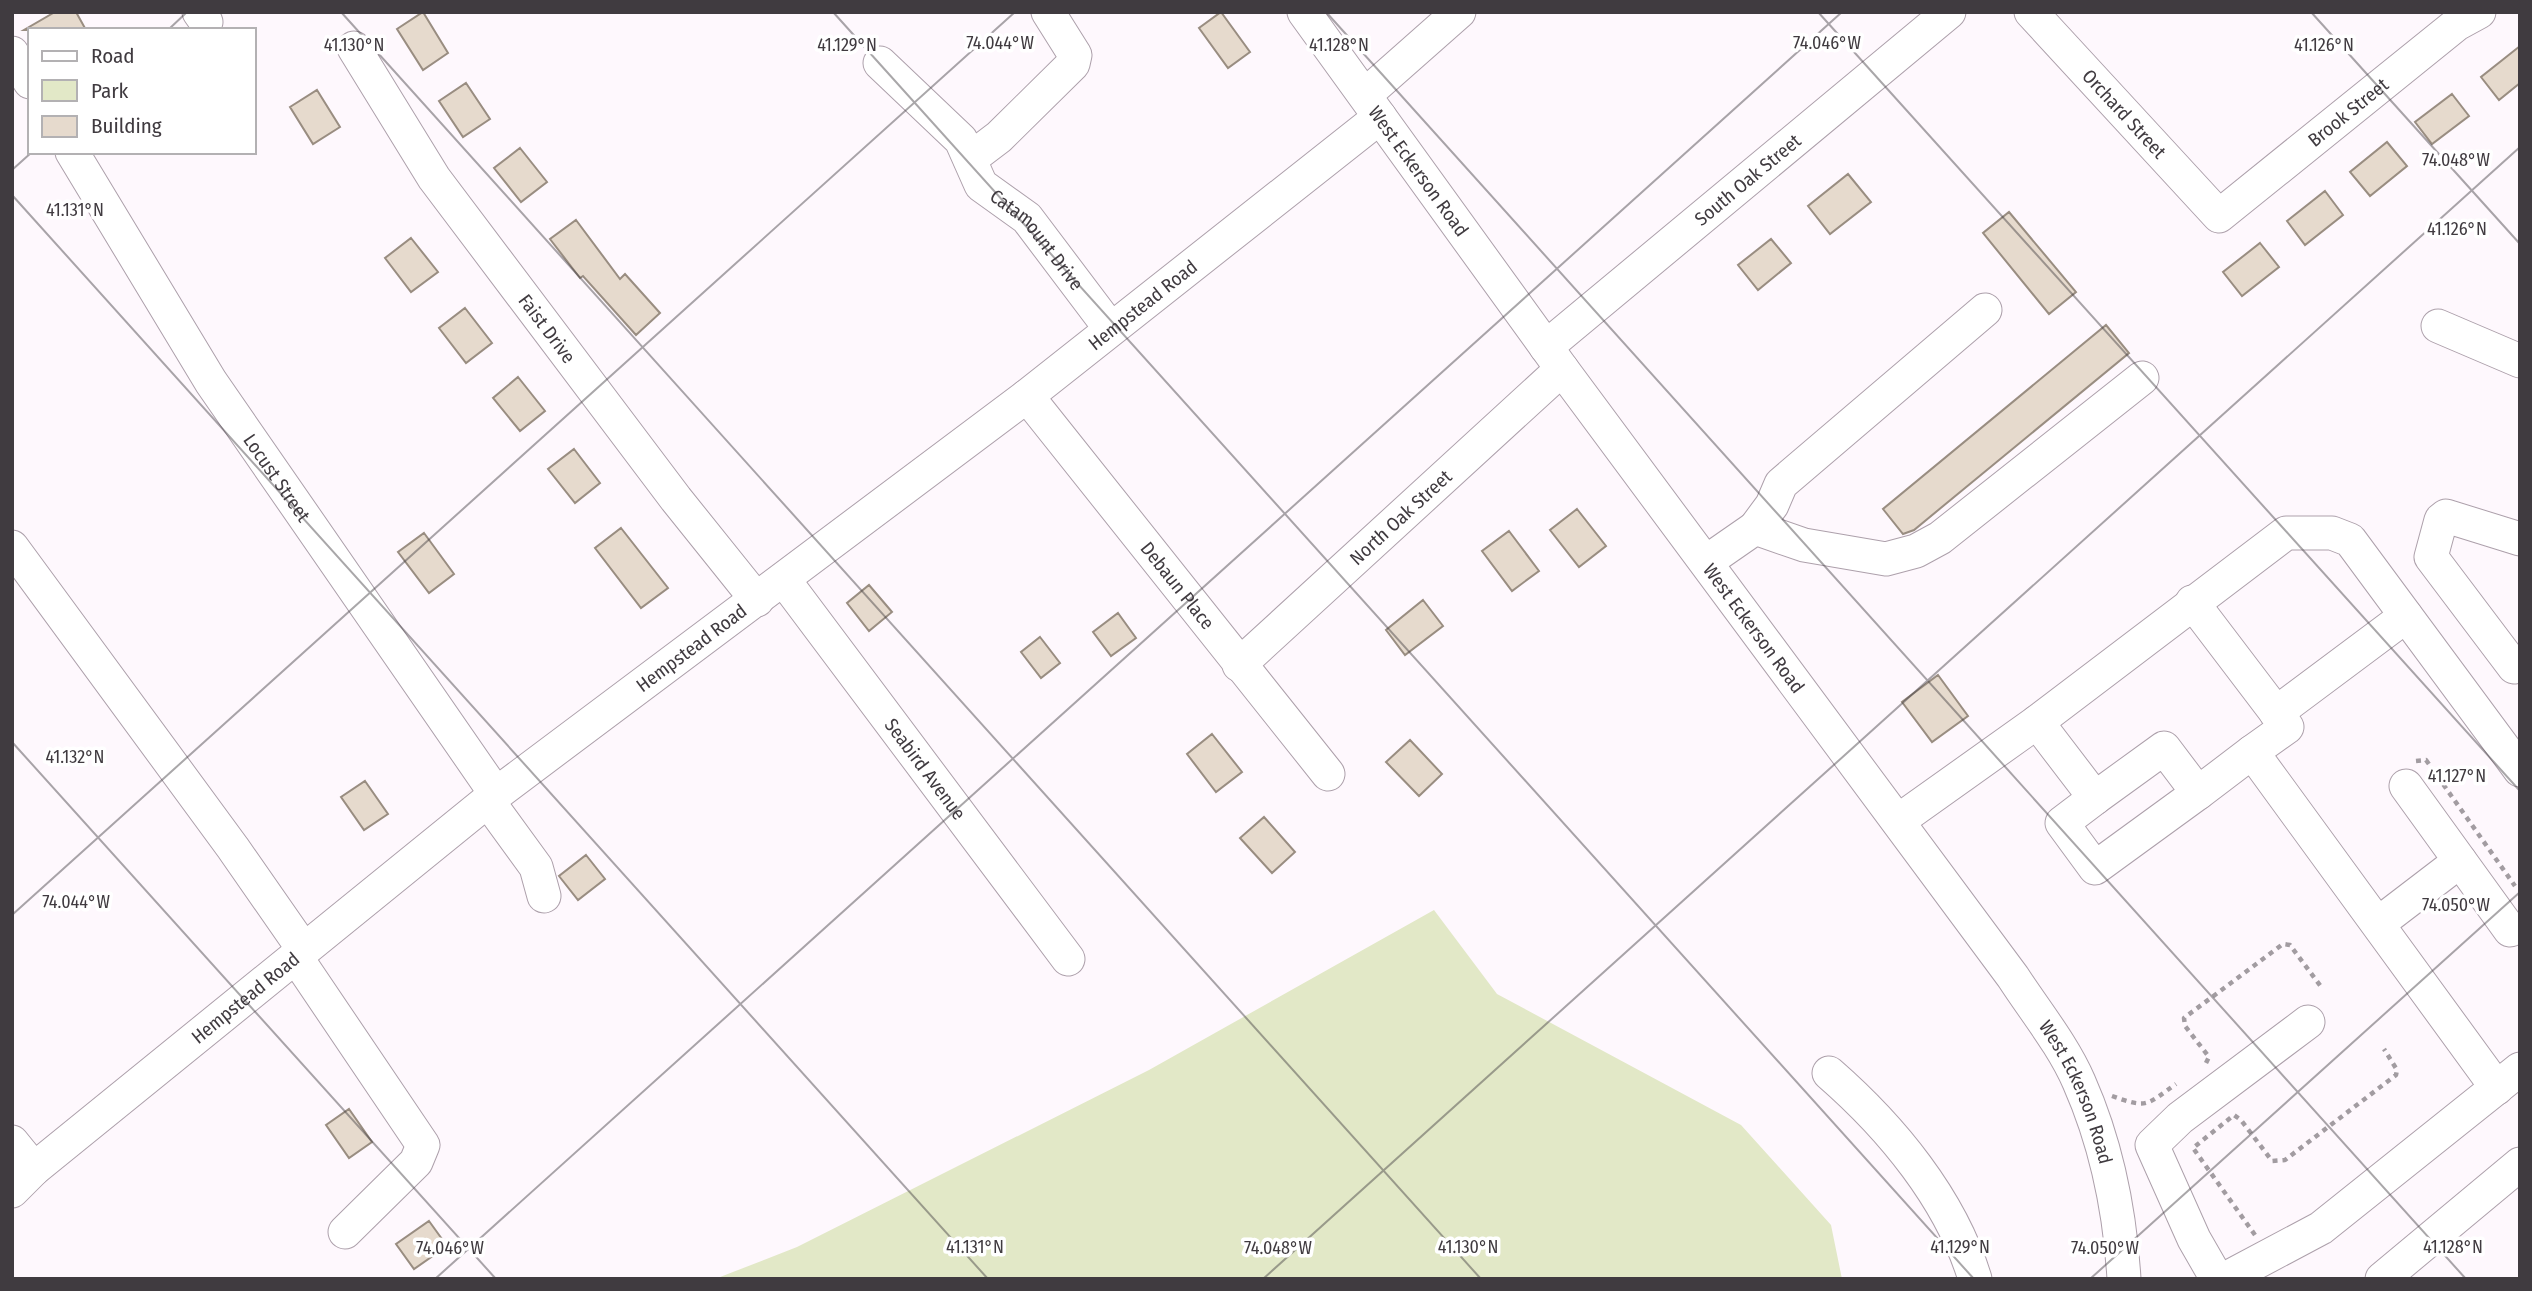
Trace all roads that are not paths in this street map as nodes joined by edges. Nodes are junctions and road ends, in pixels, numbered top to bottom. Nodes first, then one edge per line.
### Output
1 (1048, 12) edge
2 (1304, 12) edge
3 (1460, 12) edge
4 (1949, 12) edge
5 (2031, 12) edge
6 (2460, 16) edge
7 (354, 48) dead end
8 (12, 53) edge
9 (880, 63) dead end
10 (28, 79) edge
11 (1373, 106) junction
12 (73, 154) edge
13 (970, 159) junction
14 (2219, 216) joint
15 (1985, 310) dead end
16 (2438, 326) dead end
17 (1110, 328) junction
18 (1554, 358) junction
19 (2520, 361) edge
20 (2142, 378) dead end
21 (1027, 396) junction
22 (1755, 528) junction
23 (2520, 539) edge
24 (12, 547) edge
25 (1706, 562) junction
26 (784, 580) junction
27 (757, 600) junction
28 (2192, 603) junction
29 (2406, 617) junction
30 (1239, 664) junction
31 (2518, 665) edge
32 (2276, 712) junction
33 (2037, 722) junction
34 (2252, 752) junction
35 (2520, 770) edge
36 (1328, 774) dead end
37 (2406, 786) dead end
38 (2198, 793) junction
39 (2095, 797) junction
40 (492, 798) junction
41 (1898, 821) junction
42 (2460, 861) junction
43 (544, 896) dead end
44 (2379, 923) junction
45 (2510, 930) dead end
46 (300, 953) junction
47 (1068, 959) dead end
48 (2308, 1022) dead end
49 (1829, 1073) dead end
50 (2508, 1079) edge
51 (12, 1142) edge
52 (2520, 1164) edge
53 (23, 1180) edge
54 (345, 1232) dead end
55 (1975, 1279) edge
56 (2124, 1279) edge
57 (2217, 1279) edge
58 (2225, 1279) edge
59 (2382, 1279) edge

1 - 13 street
2 - 11 street, West Eckerson Road
3 - 11 street, Hempstead Road
4 - 18 street, South Oak Street
5 - 14 street, Orchard Street
6 - 14 street, Brook Street
7 - 27 street, Faist Drive
8 - 10 street
9 - 13 street, Catamount Drive
11 - 17 street, Hempstead Road
11 - 18 street, West Eckerson Road
12 - 40 street, Locust Street
13 - 17 street, Catamount Drive
15 - 22 street
16 - 19 street
17 - 21 street, Hempstead Road
18 - 25 street, West Eckerson Road
18 - 30 street, North Oak Street
20 - 22 street
21 - 26 street, Hempstead Road
21 - 30 street, Debaun Place
22 - 25 street
23 - 31 street
24 - 46 street
25 - 41 street, West Eckerson Road
26 - 27 street, Hempstead Road
26 - 47 street, Seabird Avenue
27 - 40 street, Hempstead Road
28 - 29 street
28 - 32 street
28 - 33 street
29 - 32 street
29 - 35 street
30 - 36 street, Debaun Place
32 - 34 street
33 - 39 street
33 - 41 street
34 - 38 street
34 - 44 street
37 - 42 street
38 - 39 street
38 - 39 street
40 - 43 street, Locust Street
40 - 46 street, Hempstead Road
41 - 56 street, West Eckerson Road
42 - 44 street
42 - 45 street
44 - 50 street
46 - 53 street, Hempstead Road
46 - 54 street
48 - 57 street
49 - 55 street
50 - 58 street
51 - 53 street
52 - 59 street

